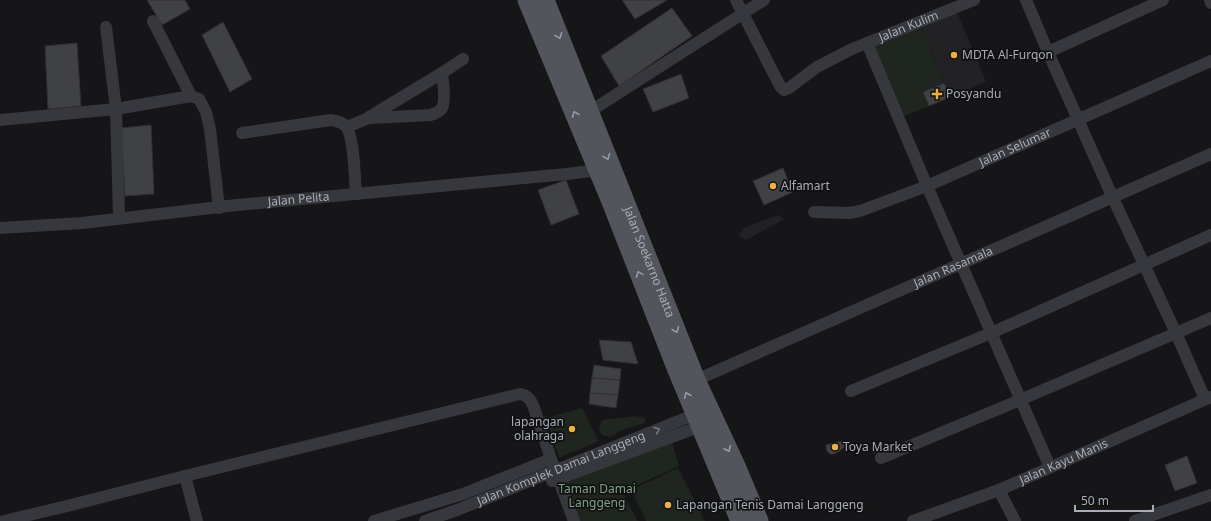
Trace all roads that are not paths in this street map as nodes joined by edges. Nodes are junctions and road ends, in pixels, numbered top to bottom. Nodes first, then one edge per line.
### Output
1 (528, 0) edge
2 (545, 0) edge
3 (736, 0) edge
4 (764, 0) edge
5 (974, 0) edge
6 (1026, 0) edge
7 (1163, 0) edge
8 (1210, 0) edge
9 (1211, 3) edge
10 (743, 14) junction
11 (153, 21) dead end
12 (106, 27) dead end
13 (867, 43) junction
14 (1048, 52) junction
15 (463, 59) dead end
16 (1211, 61) edge
17 (442, 73) junction
18 (191, 96) junction
19 (116, 108) junction
20 (589, 112) junction
21 (366, 119) junction
22 (0, 120) edge
23 (1078, 120) junction
24 (347, 127) junction
25 (242, 133) dead end
26 (1211, 154) edge
27 (598, 170) junction
28 (927, 186) junction
29 (356, 194) junction
30 (1112, 196) junction
31 (219, 208) junction
32 (814, 212) dead end
33 (119, 218) junction
34 (0, 228) edge
35 (1211, 235) edge
36 (961, 264) junction
37 (1144, 265) junction
38 (1211, 318) edge
39 (991, 333) junction
40 (1176, 333) junction
41 (696, 380) junction
42 (851, 391) dead end
43 (1208, 398) edge
44 (1020, 400) junction
45 (698, 420) junction
46 (881, 458) dead end
47 (551, 459) junction
48 (1050, 467) junction
49 (557, 474) junction
50 (185, 476) junction
51 (999, 490) junction
52 (1211, 495) edge
53 (452, 498) junction
54 (456, 516) edge
55 (395, 518) edge
56 (4, 521) edge
57 (198, 521) edge
58 (374, 521) edge
59 (425, 521) edge
60 (574, 521) edge
61 (740, 521) edge
62 (759, 521) edge
63 (913, 521) edge
64 (1015, 521) edge
65 (1136, 521) edge

27 -> 1 main road, Jalan Soekarno Hatta
2 -> 20 main road, Jalan Soekarno Hatta
3 - 10 street
4 - 10 street
5 - 13 street, Jalan Kulim
6 - 14 street
7 - 14 street
8 - 9 street
10 - 13 street, Jalan Kulim
10 - 20 street
11 - 18 street
12 - 19 street
13 - 28 street
14 - 23 street
15 - 17 street
16 - 23 street, Jalan Selumar
17 - 21 street
17 - 21 street
18 - 19 street
18 - 31 street
19 - 22 street
19 - 33 street
20 -> 41 main road, Jalan Soekarno Hatta
21 - 24 street
23 - 28 street, Jalan Selumar
23 - 30 street
24 - 25 street
24 - 29 street
26 - 30 street, Jalan Rasamala
27 - 29 street, Jalan Pelita
45 -> 27 main road, Jalan Soekarno Hatta
28 - 32 street, Jalan Selumar
28 - 36 street
29 - 31 street, Jalan Pelita
30 - 36 street, Jalan Rasamala
30 - 37 street
31 - 33 street, Jalan Pelita
33 - 34 street, Jalan Pelita
35 - 37 street
36 - 39 street
36 - 41 street, Jalan Rasamala
37 - 39 street
37 - 40 street
38 - 40 street
39 - 42 street
39 - 44 street
40 - 43 street
40 - 44 street
41 -> 62 main road, Jalan Soekarno Hatta
43 - 48 street, Jalan Kayu Manis
44 - 46 street
44 - 48 street
45 - 49 street, Jalan Komplek Damai Langgeng
45 - 61 main road, Jalan Soekarno Hatta
47 - 49 street
47 - 50 street
47 - 53 street
48 - 51 street, Jalan Kayu Manis
49 - 54 street, Jalan Komplek Damai Langgeng
49 - 60 street
50 - 56 street
50 - 57 street
51 - 63 street, Jalan Kayu Manis
51 - 64 street
52 - 65 street
53 - 54 street
53 - 55 street
54 - 59 street, Jalan Komplek Damai Langgeng
55 - 58 street

